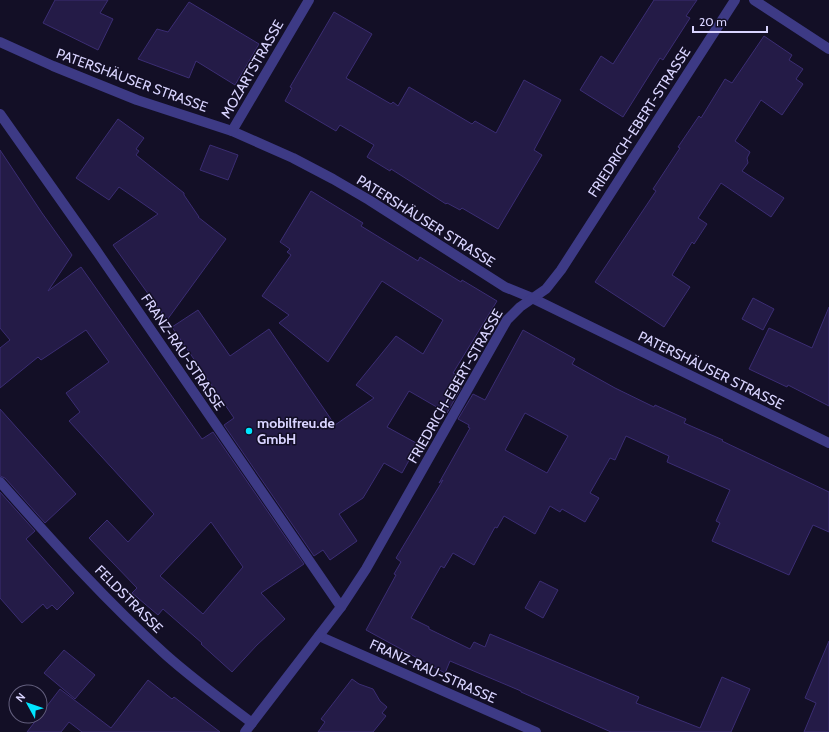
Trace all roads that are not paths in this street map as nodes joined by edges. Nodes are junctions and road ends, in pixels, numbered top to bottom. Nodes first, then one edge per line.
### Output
1 (309, 0) edge
2 (735, 0) edge
3 (754, 0) edge
4 (0, 42) edge
5 (829, 49) edge
6 (0, 114) edge
7 (232, 131) junction
8 (532, 298) junction
9 (829, 443) edge
10 (0, 482) edge
11 (341, 607) junction
12 (319, 636) junction
13 (252, 723) junction
14 (245, 732) edge
15 (536, 732) edge

1 - 7 street, MOZARTSTRASSE
2 - 8 street, FRIEDRICH-EBERT-STRASSE
3 - 5 street
4 - 7 street, PATERSHÄUSER STRASSE
6 - 11 street, FRANZ-RAU-STRASSE
7 - 8 street, PATERSHÄUSER STRASSE
8 - 9 street, PATERSHÄUSER STRASSE
8 - 11 street, FRIEDRICH-EBERT-STRASSE
10 - 13 street, FELDSTRASSE
11 - 12 street, FRIEDRICH-EBERT-STRASSE
12 - 13 street, FRIEDRICH-EBERT-STRASSE
12 - 15 street, FRANZ-RAU-STRASSE
13 - 14 street, FRIEDRICH-EBERT-STRASSE

